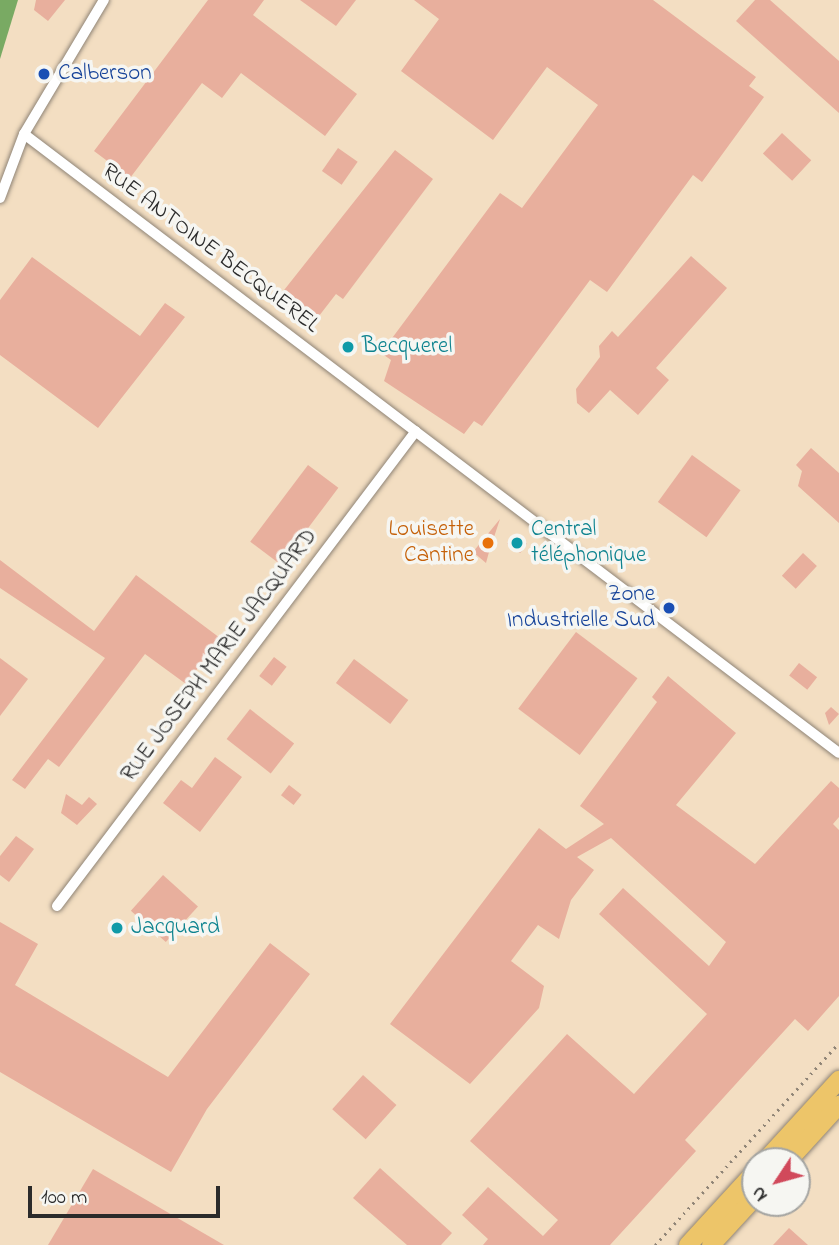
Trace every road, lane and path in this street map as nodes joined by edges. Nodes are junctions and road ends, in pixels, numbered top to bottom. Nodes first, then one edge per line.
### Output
1 (104, 0) edge
2 (24, 134) junction
3 (0, 198) edge
4 (416, 431) junction
5 (839, 753) edge
6 (57, 906) dead end
7 (839, 1043) edge
8 (839, 1080) edge
9 (839, 1105) edge
10 (778, 1147) edge
11 (801, 1147) edge
12 (741, 1187) edge
13 (741, 1212) edge
14 (655, 1245) edge
15 (688, 1245) edge
16 (711, 1245) edge

1 - 2 street
2 - 3 street
2 - 4 street, RUE ANTOINE BECQUEREL
4 - 5 street, RUE ANTOINE BECQUEREL
4 - 6 street, RUE JOSEPH MARIE JACQUARD
7 - 14 path
8 - 10 main road
9 - 11 main road
12 - 15 main road
13 - 16 main road

